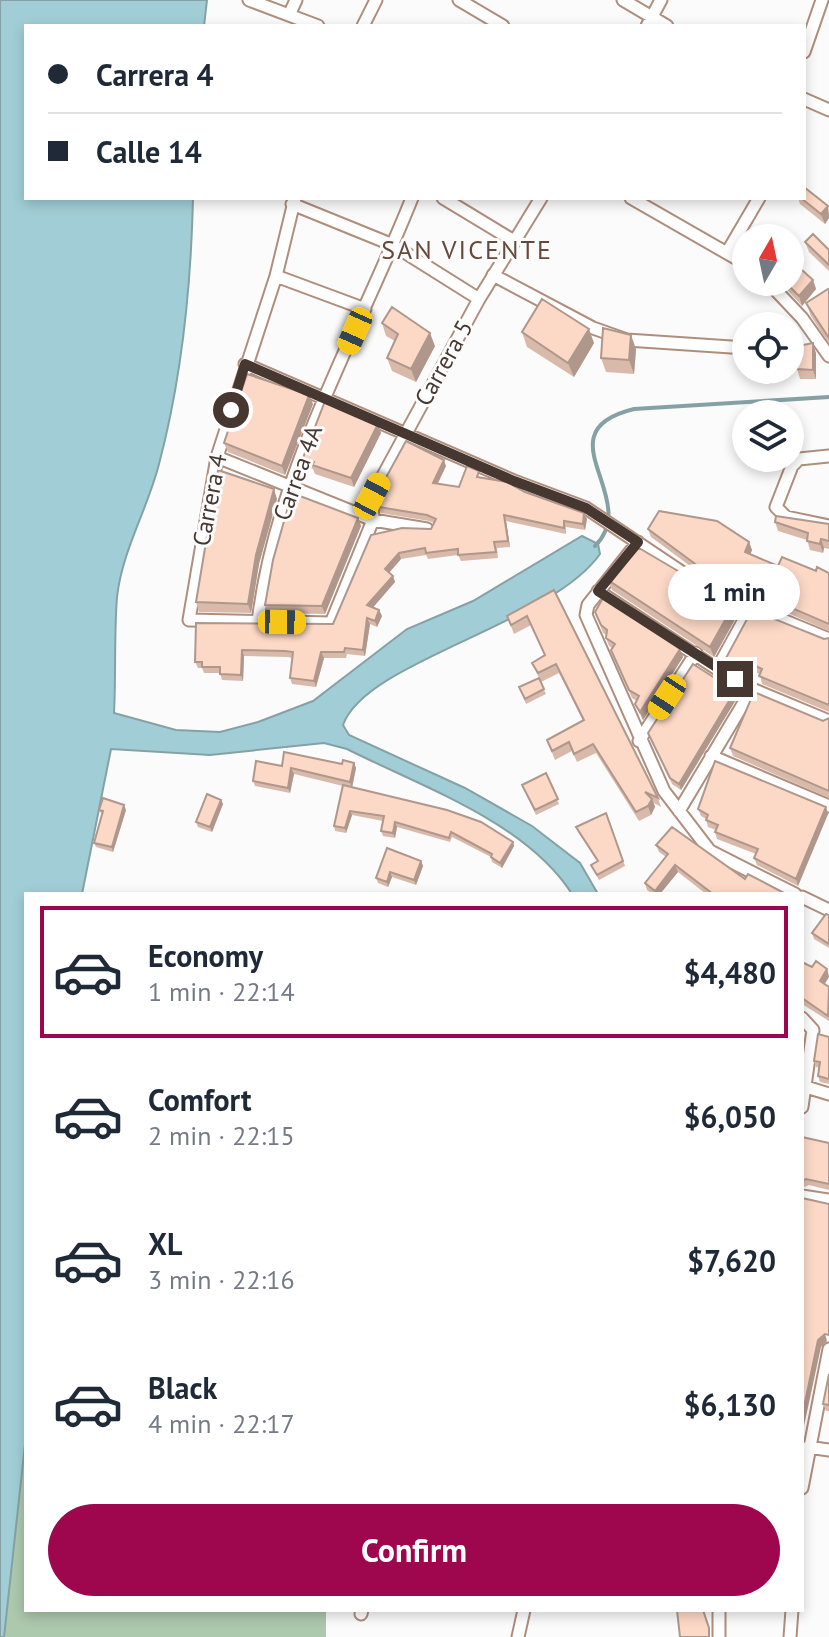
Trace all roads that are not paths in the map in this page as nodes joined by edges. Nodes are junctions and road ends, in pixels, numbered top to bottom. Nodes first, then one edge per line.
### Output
1 (249, 0) edge
2 (296, 0) edge
3 (376, 0) edge
4 (459, 0) edge
5 (623, 0) edge
6 (661, 0) edge
7 (822, 0) edge
8 (290, 13) junction
9 (484, 21) edge
10 (649, 22) edge
11 (314, 24) edge
12 (364, 24) edge
13 (806, 46) edge
14 (807, 101) edge
15 (829, 110) edge
16 (411, 200) edge
17 (446, 200) edge
18 (540, 200) edge
19 (635, 200) edge
20 (758, 200) edge
21 (293, 201) edge
22 (514, 241) junction
23 (393, 245) junction
24 (728, 251) junction
25 (732, 254) edge
26 (493, 275) junction
27 (276, 276) junction
28 (780, 296) edge
29 (479, 299) junction
30 (365, 309) junction
31 (820, 344) junction
32 (732, 347) edge
33 (804, 347) edge
34 (829, 356) edge
35 (245, 364) junction
36 (326, 398) junction
37 (405, 433) junction
38 (829, 456) edge
39 (217, 457) junction
40 (291, 485) junction
41 (373, 520) junction
42 (829, 526) edge
43 (427, 529) edge
44 (638, 542) junction
45 (598, 591) junction
46 (750, 609) junction
47 (258, 622) junction
48 (829, 639) edge
49 (696, 653) junction
50 (717, 669) junction
51 (752, 689) junction
52 (829, 721) edge
53 (639, 741) junction
54 (711, 756) junction
55 (829, 806) edge
56 (679, 811) junction
57 (791, 892) edge
58 (804, 898) edge
59 (829, 910) edge
60 (804, 1020) edge
61 (806, 1087) junction
62 (829, 1094) edge
63 (804, 1097) edge
64 (804, 1196) edge
65 (829, 1200) edge
66 (829, 1349) edge
67 (808, 1447) junction
68 (829, 1450) edge
69 (804, 1474) edge
70 (524, 1612) edge
71 (719, 1612) edge
72 (792, 1612) edge
73 (518, 1637) edge
74 (719, 1637) edge
75 (790, 1637) edge

1 - 8 street
2 - 8 street
3 - 12 street
4 - 9 street
5 - 10 street
6 - 10 street
7 - 13 street
8 - 11 street
14 - 15 street
16 - 23 street, Carrea 4A
17 - 22 street
18 - 22 street, Carrera 5
19 - 24 street
20 - 24 street
21 - 23 street
21 - 27 street, Carrera 4
22 - 26 street, Carrera 5
23 - 29 street
23 - 30 street, Carrea 4A
24 - 25 street
26 - 29 street, Carrera 5
26 - 32 street
27 - 30 street
27 - 35 street, Carrera 4
28 - 31 street
29 - 37 street, Carrera 5
30 - 36 street, Carrea 4A
31 - 33 street
31 - 34 street
35 - 36 street
35 - 39 street, Carrera 4
36 - 37 street
36 - 40 street, Carrea 4A
37 - 41 street, Carrera 5
37 - 44 street
38 - 42 street
39 - 40 street
39 - 47 street, Carrera 4
40 - 41 street
40 - 47 street, Carrea 4A
41 - 43 street
41 - 47 street, Carrera 5
44 - 45 street
44 - 46 street
45 - 49 street
45 - 53 street
46 - 48 street
46 - 50 street
49 - 50 street
49 - 53 street
50 - 51 street
51 - 52 street
51 - 54 street
53 - 56 street
54 - 55 street
54 - 56 street
56 - 57 street
58 - 59 street
60 - 61 street
61 - 62 street
61 - 63 street
64 - 65 street
66 - 67 street
67 - 68 street
67 - 69 street
70 - 73 street
71 - 74 street
72 - 75 street

